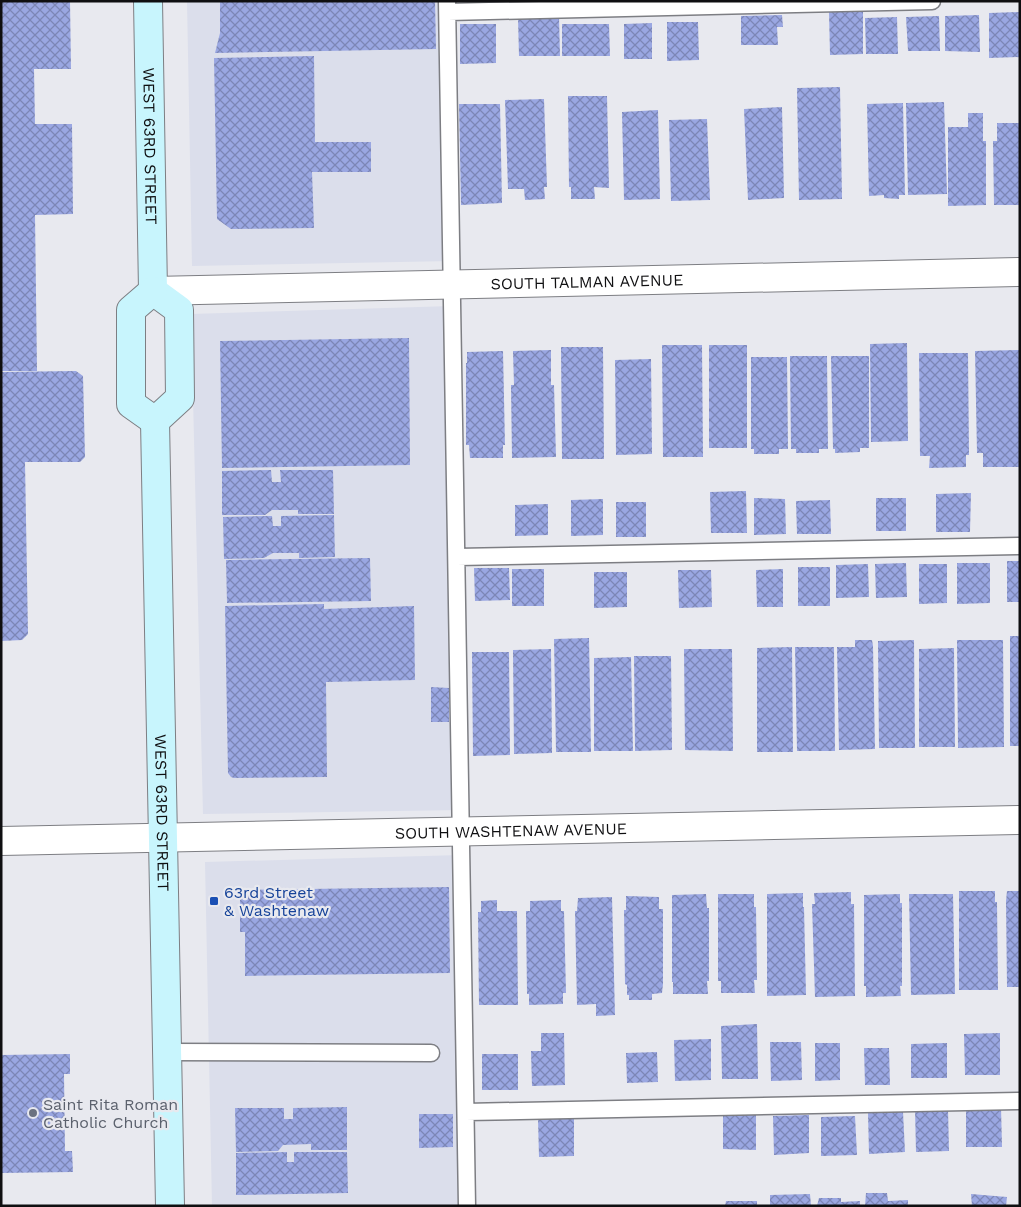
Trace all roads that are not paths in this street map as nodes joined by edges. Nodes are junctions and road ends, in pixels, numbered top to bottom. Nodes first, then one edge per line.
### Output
1 (148, 1) edge
2 (932, 1) edge
3 (448, 7) edge
4 (1020, 272) edge
5 (452, 285) junction
6 (153, 291) junction
7 (155, 421) junction
8 (1020, 546) edge
9 (457, 557) junction
10 (1020, 820) edge
11 (461, 831) junction
12 (164, 837) junction
13 (1, 841) edge
14 (167, 1052) junction
15 (431, 1053) dead end
16 (1020, 1101) edge
17 (466, 1112) junction
18 (170, 1206) edge
19 (467, 1206) edge

1 - 6 main road, WEST 63RD STREET
2 - 3 lane
3 - 5 lane
4 - 5 street, SOUTH TALMAN AVENUE
5 - 6 street, SOUTH TALMAN AVENUE
5 - 9 lane
6 - 7 main road
6 - 7 main road
7 - 12 main road, WEST 63RD STREET
8 - 9 lane
9 - 11 lane
10 - 11 street, SOUTH WASHTENAW AVENUE
11 - 12 street, SOUTH WASHTENAW AVENUE
11 - 17 lane
12 - 13 street, SOUTH WASHTENAW AVENUE
12 - 14 main road, WEST 63RD STREET
14 - 15 lane
14 - 18 main road, WEST 63RD STREET
16 - 17 lane
17 - 19 lane

